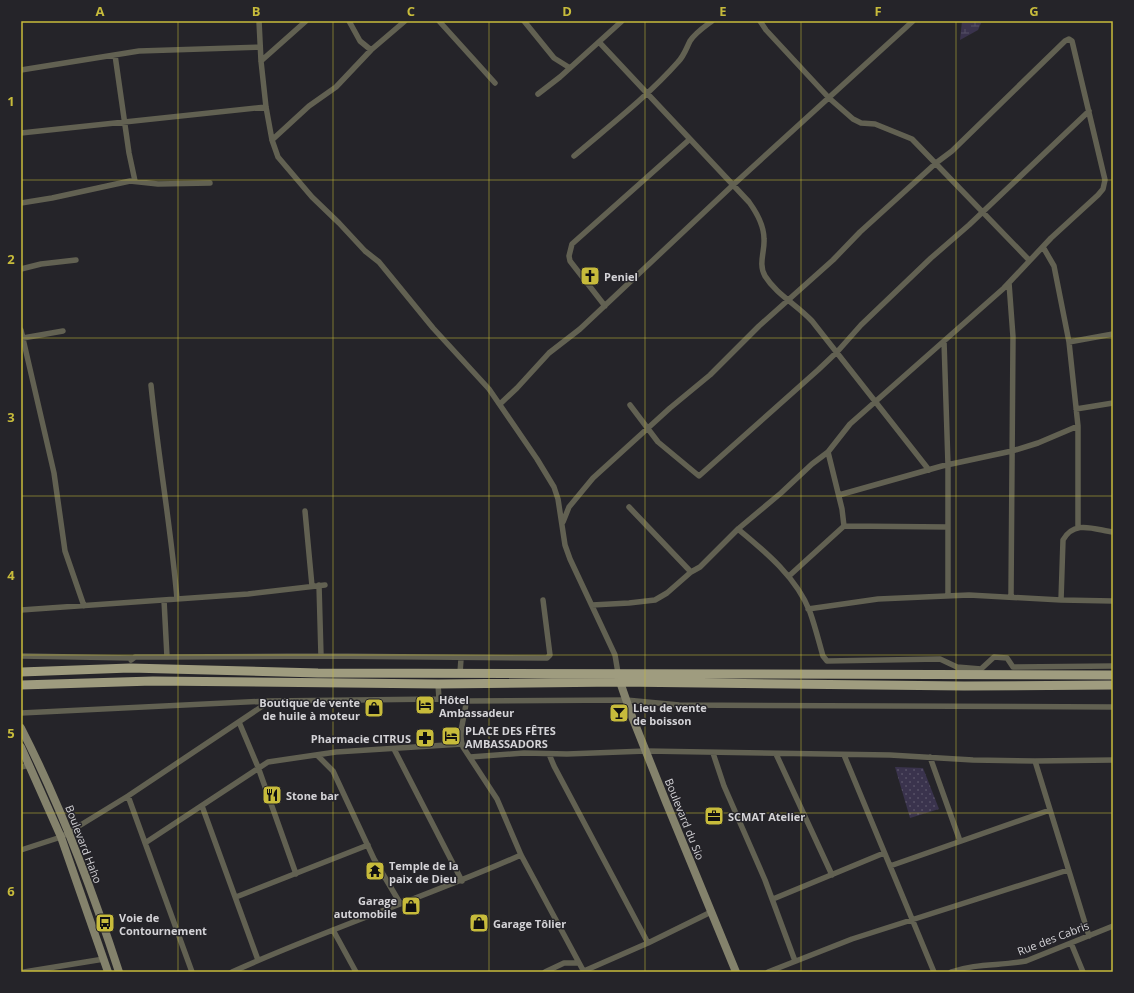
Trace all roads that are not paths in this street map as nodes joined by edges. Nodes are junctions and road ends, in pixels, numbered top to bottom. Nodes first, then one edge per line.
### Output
1 (259, 21) edge
2 (306, 21) edge
3 (349, 21) edge
4 (405, 21) edge
5 (439, 21) edge
6 (524, 21) edge
7 (712, 21) edge
8 (760, 21) edge
9 (913, 21) edge
10 (619, 22) edge
11 (599, 42) junction
12 (260, 47) junction
13 (371, 50) junction
14 (115, 55) junction
15 (261, 61) junction
16 (570, 68) junction
17 (21, 70) edge
18 (495, 83) dead end
19 (646, 93) junction
20 (538, 94) dead end
21 (829, 98) junction
22 (266, 107) junction
23 (1089, 111) junction
24 (126, 123) junction
25 (21, 134) edge
26 (690, 139) junction
27 (272, 140) junction
28 (574, 156) dead end
29 (936, 163) junction
30 (135, 181) junction
31 (210, 183) dead end
32 (733, 185) junction
33 (21, 202) edge
34 (982, 212) junction
35 (1043, 247) junction
36 (76, 260) dead end
37 (1029, 260) junction
38 (21, 269) edge
39 (1010, 282) junction
40 (789, 300) junction
41 (604, 306) junction
42 (21, 330) edge
43 (63, 331) dead end
44 (1113, 334) edge
45 (23, 338) junction
46 (944, 341) junction
47 (1069, 342) junction
48 (837, 352) junction
49 (151, 385) dead end
50 (876, 402) junction
51 (1113, 403) edge
52 (500, 404) junction
53 (630, 405) dead end
54 (1076, 409) junction
55 (1078, 426) junction
56 (648, 430) junction
57 (1012, 451) junction
58 (828, 452) junction
59 (948, 465) junction
60 (929, 470) junction
61 (839, 495) junction
62 (629, 507) dead end
63 (305, 511) dead end
64 (563, 522) junction
65 (844, 526) junction
66 (948, 527) junction
67 (1078, 527) junction
68 (738, 529) junction
69 (1113, 532) edge
70 (691, 572) junction
71 (789, 576) junction
72 (312, 586) junction
73 (948, 596) junction
74 (1011, 596) junction
75 (177, 599) junction
76 (164, 600) junction
77 (543, 600) dead end
78 (1061, 600) junction
79 (1113, 600) edge
80 (592, 605) junction
81 (84, 606) junction
82 (21, 610) edge
83 (808, 610) junction
84 (21, 656) edge
85 (167, 656) junction
86 (321, 656) junction
87 (133, 658) junction
88 (461, 659) junction
89 (1113, 666) edge
90 (130, 668) junction
91 (960, 671) junction
92 (21, 672) edge
93 (460, 673) junction
94 (1113, 675) edge
95 (619, 678) junction
96 (438, 684) junction
97 (21, 685) edge
98 (1113, 685) edge
99 (439, 699) junction
100 (626, 700) junction
101 (270, 701) junction
102 (466, 701) junction
103 (1113, 707) edge
104 (21, 713) edge
105 (239, 722) junction
106 (21, 728) edge
107 (462, 744) junction
108 (21, 747) edge
109 (394, 749) junction
110 (646, 751) junction
111 (713, 753) junction
112 (550, 754) junction
113 (776, 754) junction
114 (317, 755) junction
115 (844, 755) junction
116 (470, 757) junction
117 (930, 757) junction
118 (1113, 760) edge
119 (1035, 761) junction
120 (25, 766) edge
121 (258, 767) junction
122 (128, 796) junction
123 (56, 802) junction
124 (202, 806) junction
125 (48, 807) junction
126 (1050, 810) junction
127 (69, 832) junction
128 (61, 837) junction
129 (960, 841) junction
130 (145, 843) junction
131 (368, 845) junction
132 (21, 850) edge
133 (884, 853) junction
134 (521, 855) junction
135 (890, 866) junction
136 (1068, 870) junction
137 (296, 874) junction
138 (832, 875) junction
139 (462, 881) junction
140 (236, 897) junction
141 (773, 899) junction
142 (400, 903) junction
143 (711, 912) junction
144 (912, 920) junction
145 (1113, 926) edge
146 (333, 930) junction
147 (1088, 936) junction
148 (648, 943) junction
149 (1072, 943) junction
150 (104, 959) junction
151 (258, 960) junction
152 (795, 961) junction
153 (579, 963) junction
154 (24, 972) edge
155 (108, 972) edge
156 (119, 972) edge
157 (192, 972) edge
158 (232, 972) edge
159 (356, 972) edge
160 (545, 972) edge
161 (584, 972) edge
162 (736, 972) edge
163 (768, 972) edge
164 (934, 972) edge
165 (951, 972) edge
166 (1083, 972) edge

1 - 12 street
2 - 15 street
3 - 13 street
4 - 13 street
5 - 18 street
6 - 16 street
7 - 19 street
8 - 21 street
9 - 21 street
10 - 11 street
11 - 16 street
11 - 19 street
12 - 14 street
12 - 15 street
13 - 27 street
14 - 17 street
14 - 24 street
15 - 22 street
16 - 20 street
19 - 26 street
19 - 28 street
21 - 29 street
21 - 32 street
22 - 24 street
22 - 27 street
23 - 29 street
23 - 34 street
23 - 35 street
24 - 25 street
24 - 30 street
26 - 32 street
26 - 41 street
27 - 52 street
29 - 34 street
29 - 40 street
30 - 31 street
30 - 33 street
32 - 40 street
32 - 41 street
34 - 37 street
34 - 48 street
35 - 37 street
35 - 47 street
36 - 38 street
37 - 39 street
39 - 46 street
39 - 57 street
40 - 48 street
40 - 56 street
41 - 52 street
42 - 45 street
43 - 45 street
44 - 47 street
45 - 81 street
46 - 50 street
46 - 59 street
47 - 54 street
48 - 50 street
48 - 56 street
49 - 75 street
50 - 58 street
50 - 60 street
51 - 54 street
52 - 64 street
53 - 56 street
54 - 55 street
55 - 57 street
55 - 67 street
56 - 64 street
57 - 59 street
57 - 74 street
58 - 61 street
58 - 68 street
59 - 60 street
59 - 66 street
60 - 61 street
61 - 65 street
62 - 70 street
63 - 72 street
64 - 80 street
65 - 66 street
65 - 71 street
66 - 73 street
67 - 69 street
67 - 78 street
68 - 70 street
68 - 71 street
70 - 80 street
71 - 83 street
72 - 75 street
72 - 86 street
73 - 74 street
73 - 83 street
74 - 78 street
75 - 76 street
76 - 81 street
76 - 85 street
77 - 88 street
78 - 79 street
80 - 95 street
81 - 82 street
83 - 91 street
84 - 87 street
85 - 86 street
85 - 87 street
86 - 88 street
87 - 90 street
88 - 93 street
89 - 91 street
90 - 92 main road
90 - 93 main road
91 - 94 main road
91 - 95 main road
93 - 95 main road
95 - 96 main road
95 - 98 main road
95 - 100 main road, Boulevard du Sio
96 - 97 main road
96 - 99 street
99 - 101 street
99 - 102 street
100 - 102 street
100 - 103 street
100 - 110 main road, Boulevard du Sio
101 - 104 street
101 - 105 street
102 - 107 street
105 - 121 street
105 - 122 street
106 - 123 main road, Boulevard Haho
107 - 109 street
107 - 116 street
108 - 120 main road, Boulevard Haho
109 - 114 street
109 - 139 street
110 - 111 street
110 - 112 street
110 - 143 main road, Boulevard du Sio
111 - 113 street
111 - 141 street
112 - 116 street
112 - 148 street
113 - 115 street
113 - 138 street
114 - 121 street
114 - 131 street
115 - 117 street
115 - 133 street
116 - 134 street
117 - 119 street
117 - 129 street
118 - 119 street
119 - 126 street
120 - 125 main road, Boulevard Haho
121 - 124 street
121 - 137 street
122 - 127 street
122 - 130 street
123 - 125 main road
123 - 127 main road, Boulevard Haho
124 - 130 street
124 - 140 street
125 - 128 main road, Boulevard Haho
126 - 129 street
126 - 136 street
127 - 128 street
127 - 156 main road, Boulevard Haho
128 - 132 street
128 - 150 main road, Boulevard Haho
129 - 135 street
130 - 157 street
131 - 137 street
131 - 142 street
133 - 135 street
133 - 138 street
134 - 139 street
134 - 153 street
135 - 144 street
136 - 144 street
136 - 147 street
137 - 140 street
138 - 141 street
139 - 142 street
140 - 151 street
141 - 152 street
142 - 146 street
143 - 148 street
143 - 162 main road, Boulevard du Sio
144 - 152 street
144 - 164 street
145 - 147 street, Rue des Cabris
146 - 151 street
146 - 159 street
147 - 149 street, Rue des Cabris
148 - 161 street
149 - 165 street, Rue des Cabris
149 - 166 street
150 - 154 street
150 - 155 main road, Boulevard Haho
151 - 158 street
152 - 163 street
153 - 160 street
153 - 161 street

